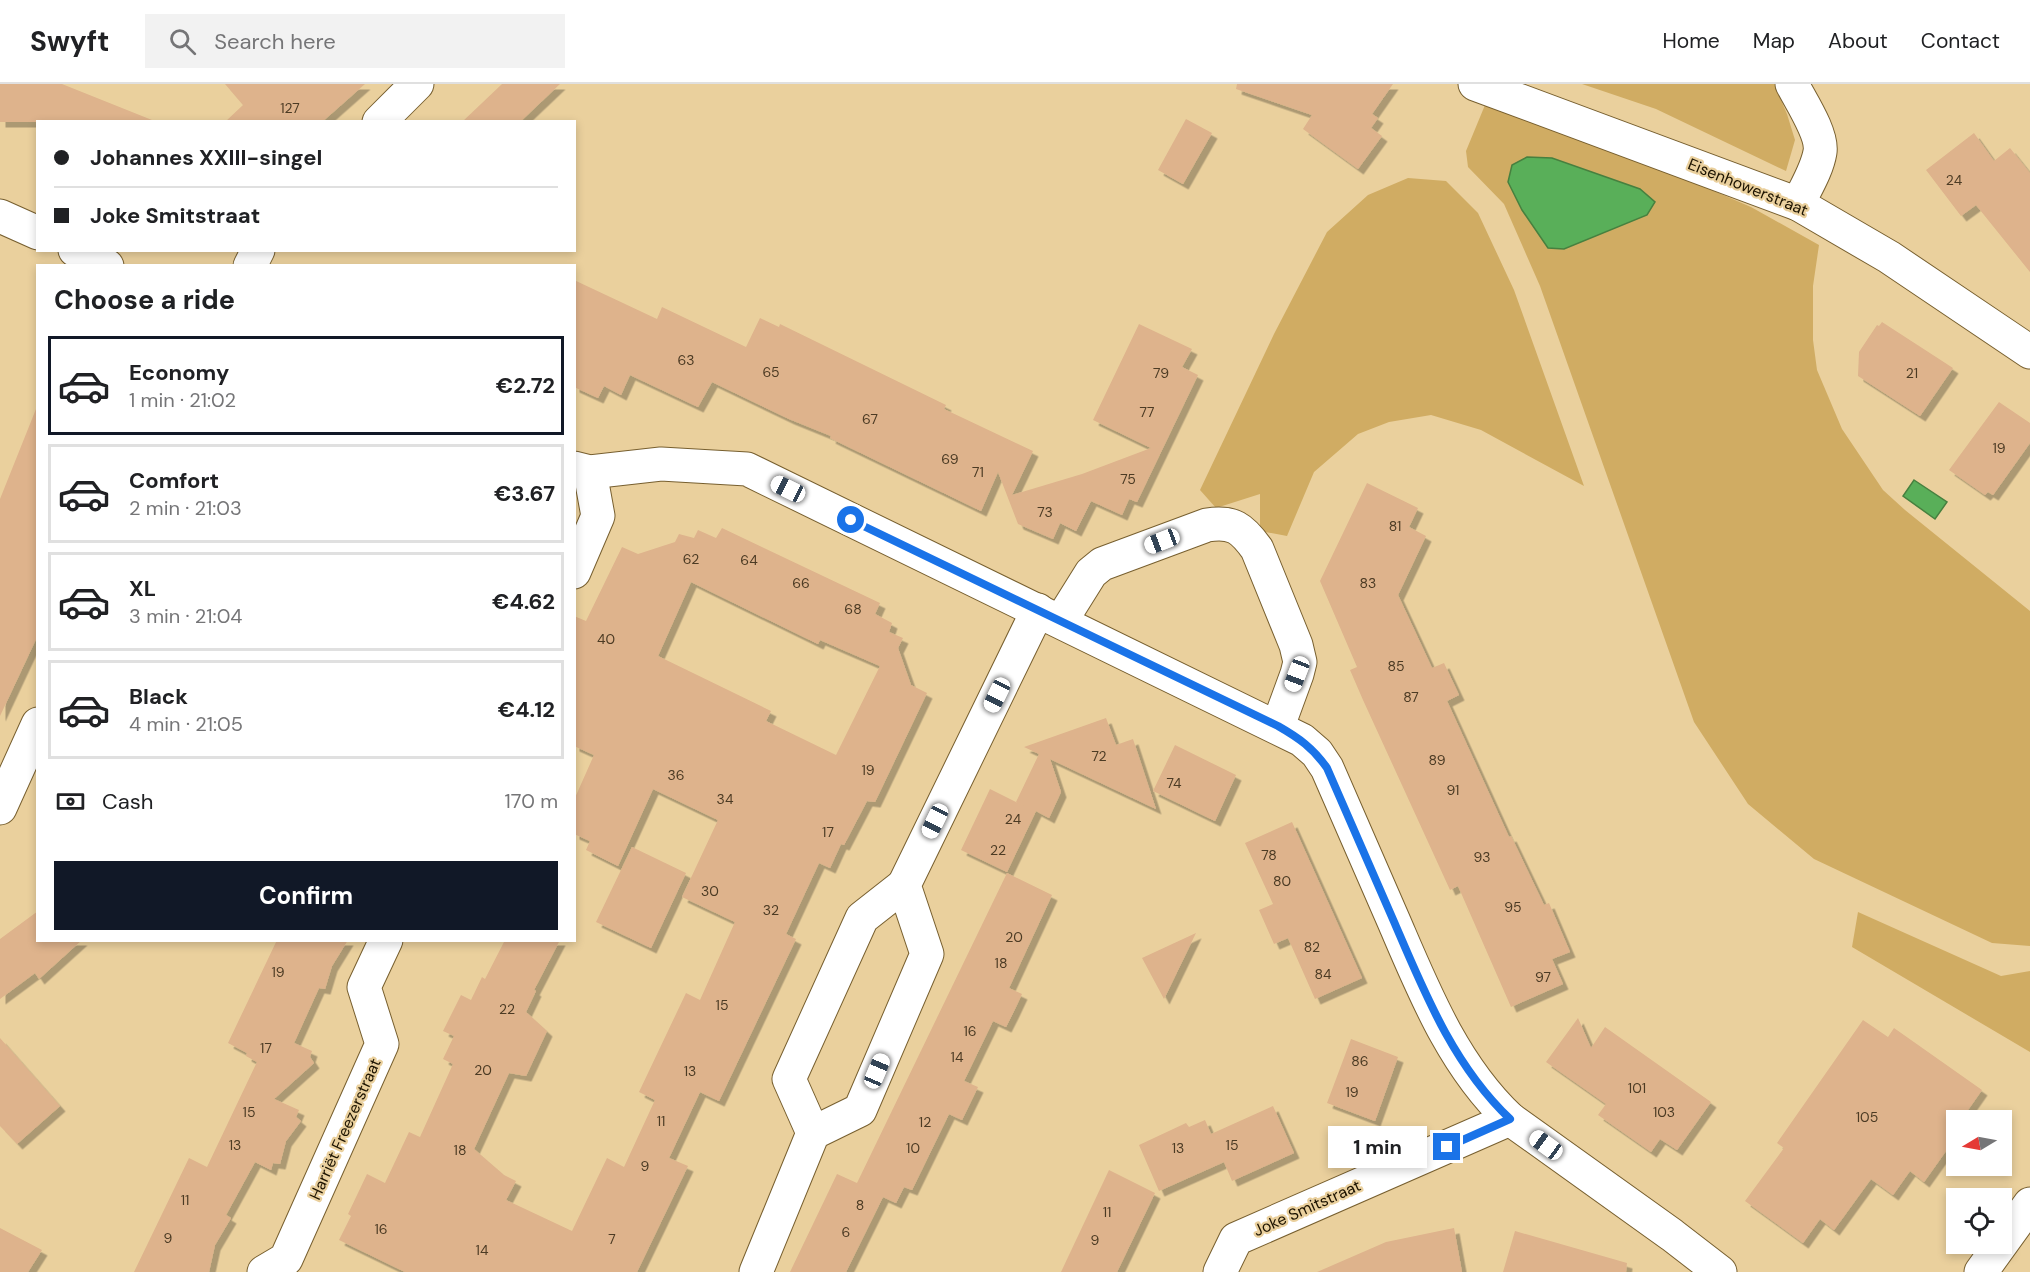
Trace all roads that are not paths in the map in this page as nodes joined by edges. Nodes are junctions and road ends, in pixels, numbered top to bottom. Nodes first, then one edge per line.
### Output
1 (417, 84) edge
2 (1475, 84) edge
3 (1792, 84) edge
4 (382, 120) edge
5 (1798, 204) junction
6 (0, 216) edge
7 (36, 232) edge
8 (79, 252) edge
9 (102, 264) edge
10 (2030, 352) edge
11 (582, 470) edge
12 (576, 567) edge
13 (1050, 616) junction
14 (1278, 726) junction
15 (36, 728) edge
16 (0, 808) edge
17 (904, 885) junction
18 (385, 942) edge
19 (1510, 1119) junction
20 (813, 1132) junction
21 (2030, 1204) edge
22 (264, 1272) edge
23 (756, 1272) edge
24 (1220, 1272) edge
25 (1720, 1272) edge
26 (1981, 1272) edge

1 - 4 street
2 - 5 street, Eisenhowerstraat
3 - 5 street
5 - 10 street, Eisenhowerstraat
6 - 7 street
8 - 9 street
11 - 12 street
11 - 13 street
13 - 14 street
13 - 14 street
13 - 17 street
14 - 19 street
15 - 16 street
17 - 20 street
17 - 20 street
18 - 22 street, Harriët Freezerstraat
19 - 24 street, Joke Smitstraat
19 - 25 street
20 - 23 street
21 - 26 street

